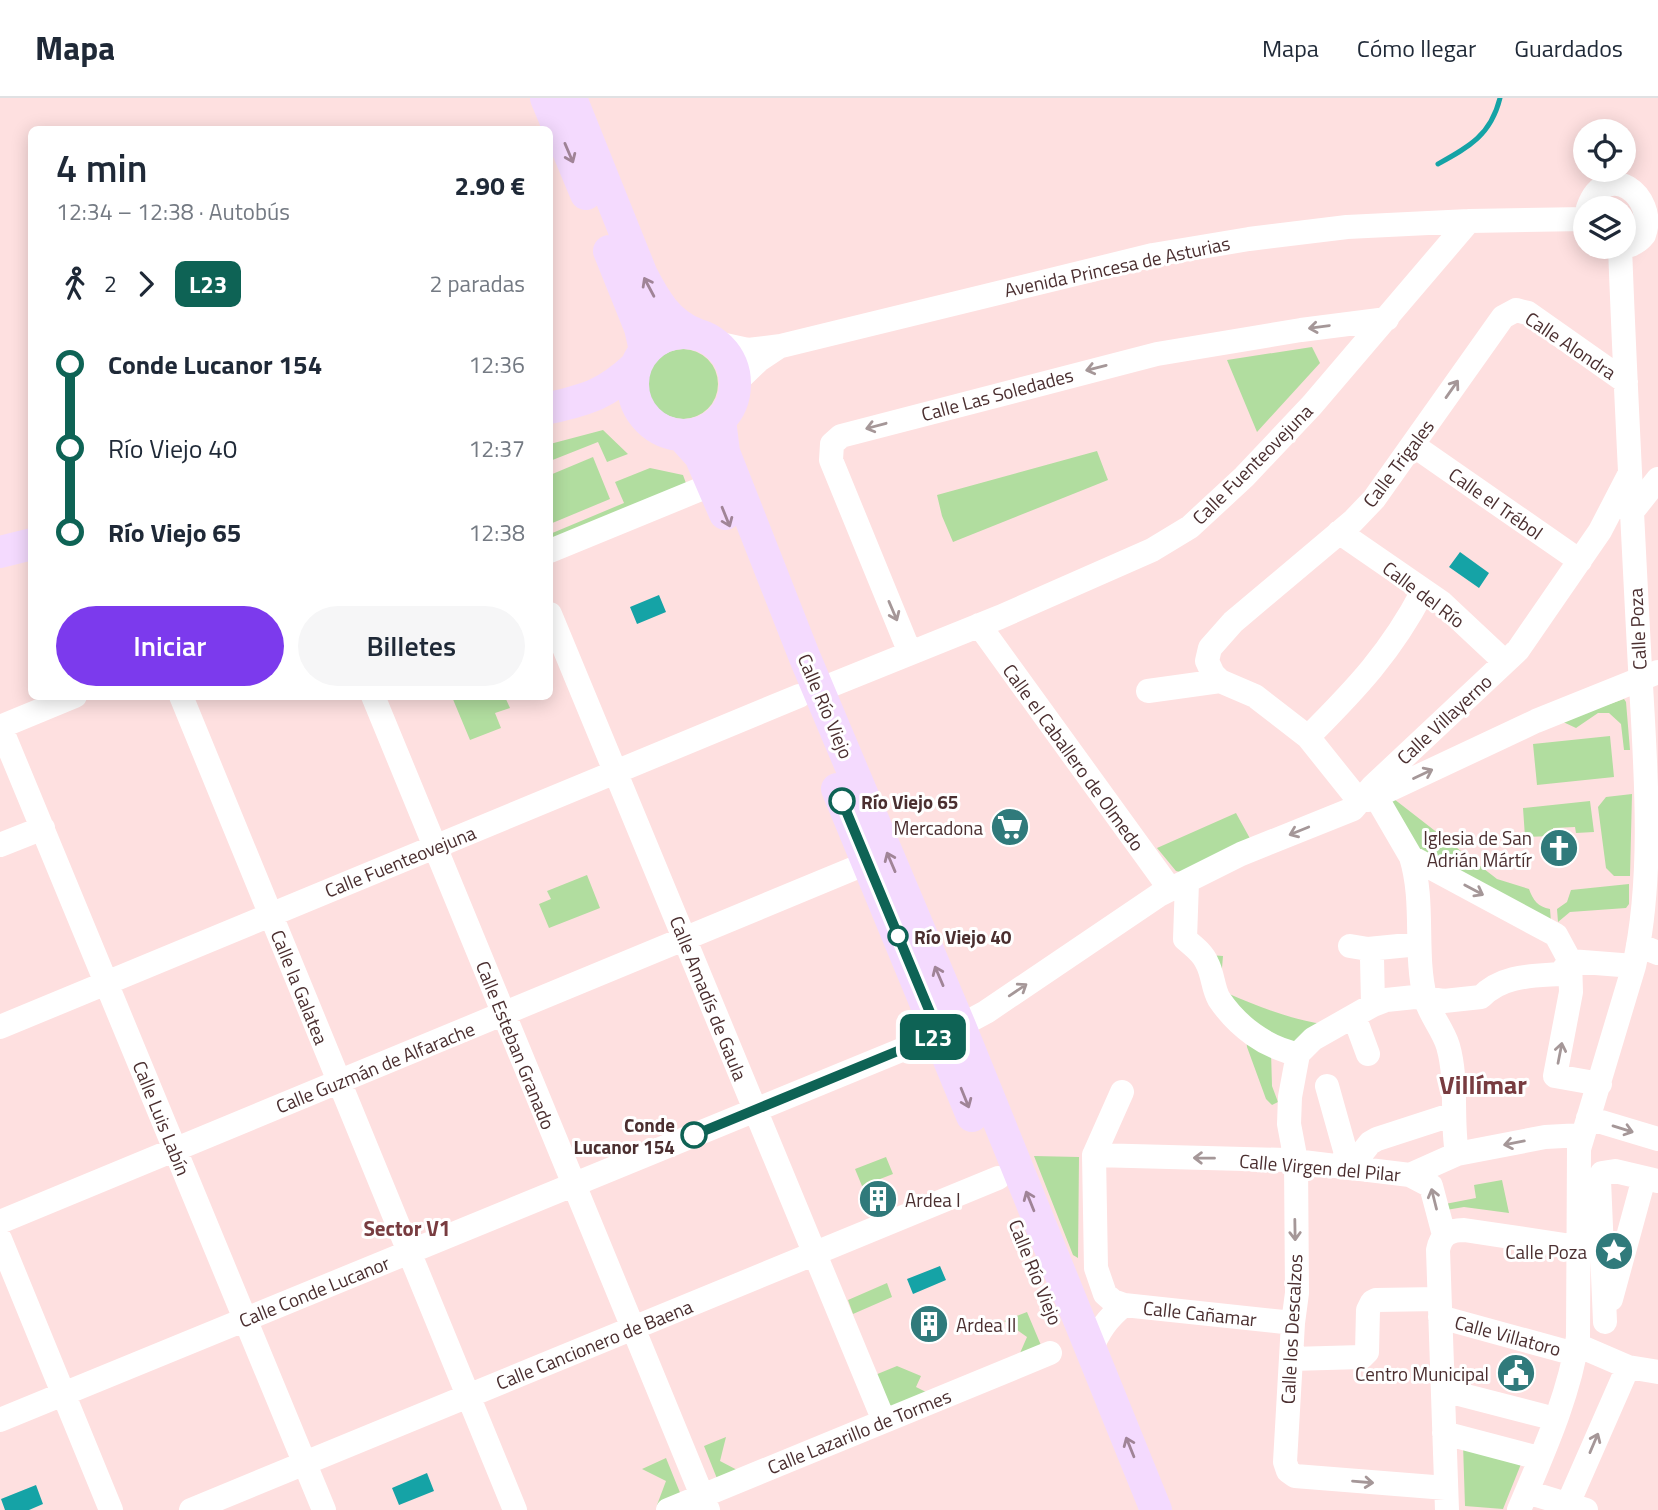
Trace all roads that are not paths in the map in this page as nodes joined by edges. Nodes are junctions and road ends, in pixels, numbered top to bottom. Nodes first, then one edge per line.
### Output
1 (546, 98) edge
2 (571, 98) edge
3 (1594, 196) edge
4 (1573, 219) edge
5 (1469, 221) junction
6 (1654, 222) edge
7 (1412, 223) junction
8 (1636, 242) edge
9 (1621, 259) edge
10 (1431, 266) junction
11 (1516, 310) joint
12 (1387, 319) junction
13 (706, 339) junction
14 (781, 346) junction
15 (640, 358) junction
16 (1626, 382) junction
17 (735, 383) junction
18 (553, 407) edge
19 (641, 412) junction
20 (720, 420) junction
21 (553, 427) edge
22 (682, 436) junction
23 (1413, 445) junction
24 (1629, 475) junction
25 (1658, 479) edge
26 (713, 484) junction
27 (1631, 513) junction
28 (1339, 532) junction
29 (28, 545) edge
30 (553, 550) edge
31 (0, 552) edge
32 (1580, 561) junction
33 (28, 564) edge
34 (0, 571) edge
35 (1423, 591) junction
36 (553, 621) edge
37 (979, 625) junction
38 (910, 653) junction
39 (1505, 662) junction
40 (1214, 671) junction
41 (1649, 675) edge
42 (1148, 691) dead end
43 (809, 693) junction
44 (65, 700) edge
45 (183, 700) edge
46 (375, 700) edge
47 (0, 726) edge
48 (1308, 737) junction
49 (616, 772) junction
50 (1367, 800) junction
51 (43, 828) junction
52 (0, 845) edge
53 (435, 847) junction
54 (1652, 855) edge
55 (1411, 857) junction
56 (867, 863) junction
57 (1179, 885) junction
58 (271, 915) junction
59 (685, 939) junction
60 (1419, 944) junction
61 (1643, 955) edge
62 (1570, 961) junction
63 (106, 983) junction
64 (1425, 999) junction
65 (1364, 1011) junction
66 (504, 1014) junction
67 (0, 1027) edge
68 (949, 1030) junction
69 (1298, 1054) junction
70 (1368, 1054) dead end
71 (339, 1082) junction
72 (1600, 1084) junction
73 (1327, 1086) dead end
74 (1122, 1092) dead end
75 (755, 1110) junction
76 (1454, 1114) junction
77 (1585, 1127) junction
78 (1658, 1139) edge
79 (175, 1149) junction
80 (1457, 1154) junction
81 (1094, 1155) junction
82 (1297, 1161) junction
83 (1350, 1168) junction
84 (1410, 1175) junction
85 (998, 1178) junction
86 (1651, 1179) edge
87 (574, 1184) junction
88 (0, 1222) edge
89 (1444, 1235) junction
90 (0, 1238) edge
91 (1578, 1247) junction
92 (410, 1252) junction
93 (814, 1254) junction
94 (1096, 1268) junction
95 (1064, 1287) junction
96 (1124, 1305) junction
97 (1437, 1305) junction
98 (245, 1320) junction
99 (1605, 1322) junction
100 (1293, 1323) junction
101 (633, 1328) junction
102 (1577, 1346) junction
103 (1091, 1351) junction
104 (1050, 1353) dead end
105 (1291, 1359) junction
106 (1628, 1367) junction
107 (1658, 1372) edge
108 (1443, 1390) junction
109 (64, 1394) junction
110 (468, 1396) junction
111 (1544, 1416) dead end
112 (0, 1420) edge
113 (884, 1421) junction
114 (1444, 1433) junction
115 (1539, 1458) junction
116 (305, 1463) junction
117 (1447, 1499) edge
118 (1523, 1501) edge
119 (705, 1503) edge
120 (1576, 1508) edge
121 (111, 1510) edge
122 (191, 1510) edge
123 (324, 1510) edge
124 (515, 1510) edge
125 (668, 1510) edge
126 (1133, 1510) edge
127 (1156, 1510) edge

1 -> 15 main road
13 -> 2 main road
3 - 6 street
4 - 5 street, Avenida Princesa de Asturias
5 - 7 street, Avenida Princesa de Asturias
5 - 10 street, Calle Fuenteovejuna
6 - 8 street
7 - 10 street
7 - 14 street, Avenida Princesa de Asturias
9 - 16 street, Calle Poza
10 - 12 street, Calle Fuenteovejuna
11 - 16 street, Calle Alondra
23 -> 11 street, Calle Trigales
12 - 37 street, Calle Fuenteovejuna
12 -> 38 street, Calle Las Soledades
13 - 14 street, Avenida Princesa de Asturias
13 - 15 main road
13 - 17 main road
14 - 17 street, Avenida Princesa de Asturias
15 - 18 main road
15 - 19 main road
16 - 24 street, Calle Poza
17 - 20 main road
19 - 21 main road
19 - 22 main road
20 - 22 main road
20 - 43 main road, Calle Río Viejo
22 - 26 main road, Calle Río Viejo
23 - 28 street, Calle Trigales
23 - 32 street, Calle el Trébol
24 - 27 street, Calle Poza
24 - 32 street, Calle Villayerno
25 - 27 street
26 - 30 street
26 -> 43 main road, Calle Río Viejo
27 - 41 street, Calle Poza
28 - 35 street, Calle del Río
28 - 40 street, Calle Trigales
29 - 31 main road
32 - 39 street, Calle Villayerno
33 - 34 main road
35 - 39 street, Calle del Río
35 - 48 street
36 - 49 street, Calle Amadís de Gaula
37 - 38 street, Calle Fuenteovejuna
37 - 57 street, Calle el Caballero de Olmedo
38 - 43 street, Calle Fuenteovejuna
39 - 50 street, Calle Villayerno
40 - 42 street
40 - 48 street
50 -> 41 street
41 - 54 street, Calle Poza
43 - 49 street, Calle Fuenteovejuna
43 - 56 main road, Calle Río Viejo
68 -> 43 main road, Calle Río Viejo
44 - 47 street
45 - 58 street, Calle la Galatea
46 - 53 street, Calle Esteban Granado
47 - 51 street, Calle Luis Labín
48 - 50 street
49 - 53 street, Calle Fuenteovejuna
49 - 59 street, Calle Amadís de Gaula
50 - 55 street
50 -> 57 street, Calle Villayerno
51 - 52 street
51 - 63 street, Calle Luis Labín
53 - 58 street, Calle Fuenteovejuna
53 - 66 street, Calle Esteban Granado
54 - 61 street, Calle Poza
55 - 60 street
55 -> 62 street
56 - 59 street, Calle Guzmán de Alfarache
56 - 68 main road, Calle Río Viejo
68 -> 57 street, Calle Villayerno
57 - 69 street
58 - 63 street, Calle Fuenteovejuna
58 - 71 street, Calle la Galatea
59 - 66 street, Calle Guzmán de Alfarache
59 - 75 street, Calle Amadís de Gaula
60 - 64 street
60 - 65 street
61 - 62 street
61 - 72 street, Calle Poza
62 - 64 street
72 -> 62 street
63 - 67 street, Calle Fuenteovejuna
63 - 79 street, Calle Luis Labín
64 - 65 street
64 - 76 street
65 - 69 street
65 - 70 street
66 - 71 street, Calle Guzmán de Alfarache
66 - 87 street, Calle Esteban Granado
68 - 75 street, Calle Conde Lucanor
68 -> 85 main road, Calle Río Viejo
95 -> 68 main road, Calle Río Viejo
69 - 82 street, Calle los Descalzos
71 - 79 street, Calle Guzmán de Alfarache
71 - 92 street, Calle la Galatea
72 - 77 street, Calle Poza
73 - 83 street
74 - 81 street
75 - 87 street, Calle Conde Lucanor
75 - 93 street, Calle Amadís de Gaula
76 - 80 street
76 - 83 street
77 -> 78 street, Calle Virgen del Pilar
77 -> 80 street, Calle Virgen del Pilar
77 - 91 street, Calle Poza
79 - 88 street, Calle Guzmán de Alfarache
79 - 98 street, Calle Luis Labín
80 - 84 street, Calle Virgen del Pilar
82 -> 81 street, Calle Virgen del Pilar
81 - 94 street
82 - 83 street, Calle Virgen del Pilar
82 -> 100 street, Calle los Descalzos
83 - 84 street, Calle Virgen del Pilar
89 -> 84 street, Calle Villatoro
85 - 93 street, Calle Cancionero de Baena
85 - 126 main road, Calle Río Viejo
86 - 99 street
86 - 99 street
87 - 92 street, Calle Conde Lucanor
87 - 101 street, Calle Esteban Granado
89 - 91 street
89 - 97 street, Calle Villatoro
90 - 109 street
91 - 102 street, Calle Poza
92 - 98 street, Calle Conde Lucanor
92 - 110 street, Calle la Galatea
93 - 101 street, Calle Cancionero de Baena
93 - 113 street, Calle Amadís de Gaula
94 - 95 street, Calle Río Viejo
94 - 96 street
95 - 103 main road, Calle Río Viejo
96 - 100 street, Calle Cañamar
96 - 103 street, Calle Cañamar
97 - 102 street, Calle Villatoro
97 - 105 street
97 - 108 street, Calle Villatoro
98 - 109 street, Calle Conde Lucanor
98 - 116 street, Calle Luis Labín
99 - 102 street
100 - 105 street, Calle los Descalzos
101 - 110 street, Calle Cancionero de Baena
101 - 119 street, Calle Esteban Granado
102 - 106 street, Calle Villatoro
102 - 115 street, Calle Poza
127 -> 103 main road, Calle Río Viejo
104 - 113 street, Calle Lazarillo de Tormes
105 -> 117 street, Calle los Descalzos
106 - 107 street, Calle Villatoro
120 -> 106 street
108 - 111 street
108 - 114 street, Calle Villatoro
109 - 112 street, Calle Conde Lucanor
109 - 121 street
110 - 116 street, Calle Cancionero de Baena
110 - 124 street, Calle la Galatea
113 - 119 street, Calle Lazarillo de Tormes
114 - 115 street
114 - 117 street, Calle Villatoro
115 - 118 street, Calle Poza
116 - 122 street, Calle Cancionero de Baena
116 - 123 street, Calle Luis Labín
118 - 120 street
119 - 125 street, Calle Lazarillo de Tormes

